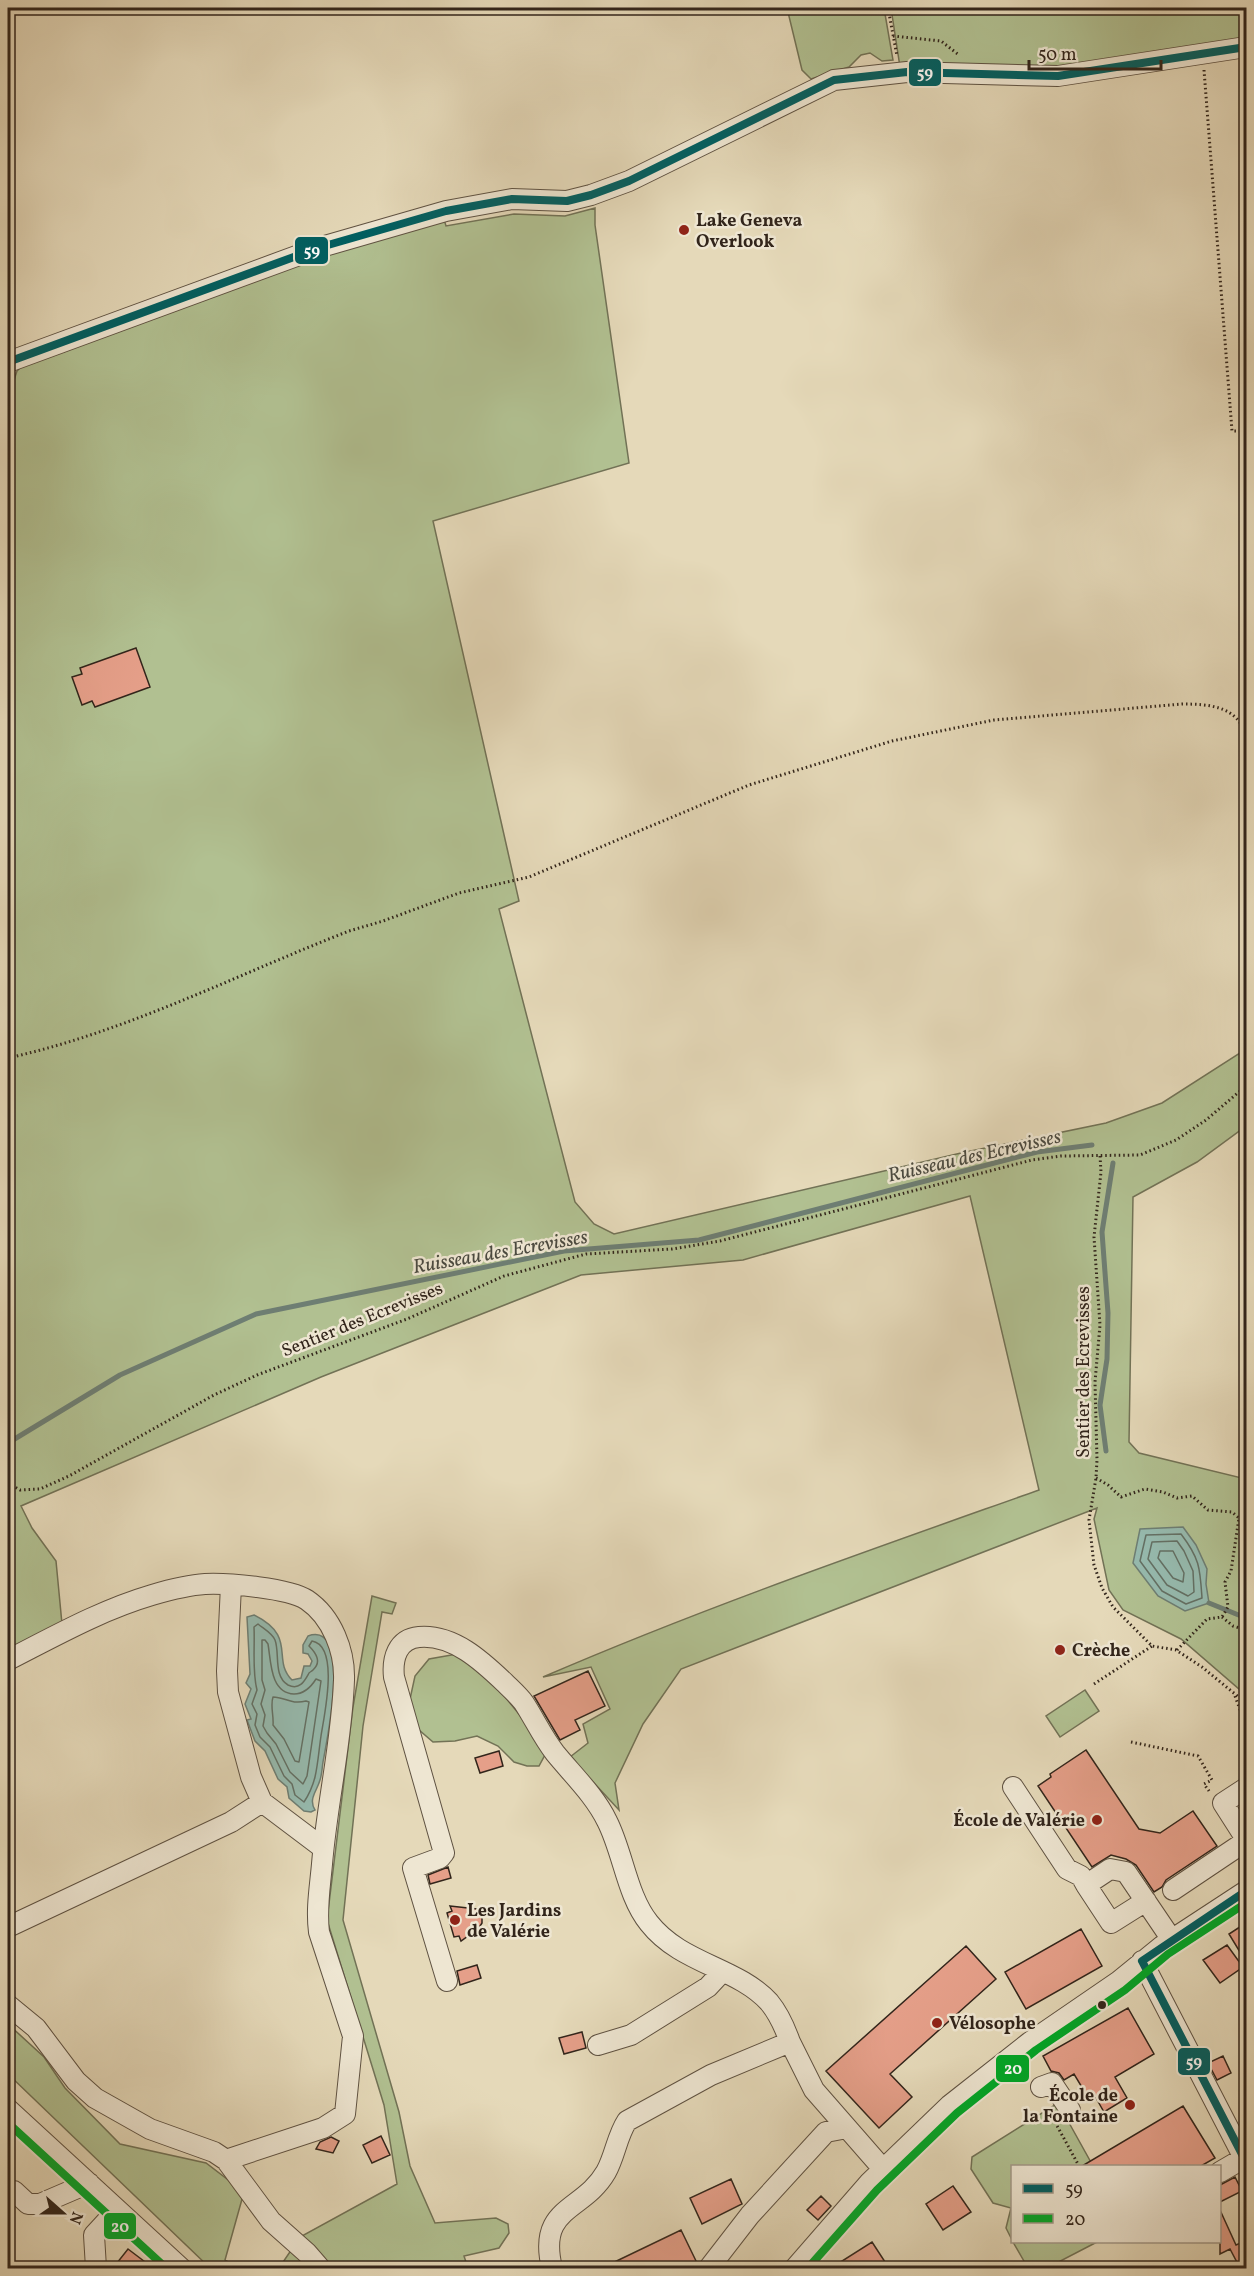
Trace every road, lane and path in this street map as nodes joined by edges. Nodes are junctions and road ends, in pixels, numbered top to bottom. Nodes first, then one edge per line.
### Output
1 (888, 8) edge
2 (893, 36) junction
3 (1246, 47) edge
4 (1203, 67) dead end
5 (899, 73) junction
6 (981, 73) junction
7 (8, 362) edge
8 (1246, 430) edge
9 (1246, 737) edge
10 (8, 1058) edge
11 (1246, 1086) edge
12 (1100, 1155) junction
13 (1096, 1478) junction
14 (8, 1483) edge
15 (231, 1585) junction
16 (1222, 1617) junction
17 (1246, 1630) edge
18 (1152, 1646) junction
19 (1176, 1650) junction
20 (8, 1660) edge
21 (1094, 1684) dead end
22 (1234, 1694) junction
23 (1246, 1703) edge
24 (1246, 1726) edge
25 (1131, 1742) dead end
26 (1013, 1787) dead end
27 (1246, 1788) edge
28 (1214, 1798) dead end
29 (262, 1802) junction
30 (1246, 1840) edge
31 (323, 1848) junction
32 (1086, 1885) junction
33 (1173, 1890) dead end
34 (1246, 1891) edge
35 (1146, 1901) junction
36 (8, 1927) edge
37 (1172, 1940) junction
38 (1142, 1960) junction
39 (722, 1972) junction
40 (447, 1980) dead end
41 (8, 2005) edge
42 (790, 2042) junction
43 (598, 2045) dead end
44 (1041, 2087) dead end
45 (8, 2109) edge
46 (1063, 2116) joint
47 (847, 2128) junction
48 (226, 2160) junction
49 (1245, 2160) edge
50 (1079, 2165) edge
51 (883, 2169) junction
52 (1221, 2172) edge
53 (89, 2183) junction
54 (14, 2191) dead end
55 (117, 2210) junction
56 (96, 2268) edge
57 (181, 2268) edge
58 (321, 2268) edge
59 (552, 2268) edge
60 (708, 2268) edge
61 (795, 2268) edge

1 - 2 path
2 - 5 path
2 - 6 path
3 - 6 street
4 - 8 path
5 - 6 street
5 - 7 street
9 - 10 path
11 - 12 path, Sentier des Ecrevisses
12 - 13 path, Sentier des Ecrevisses
12 - 14 path, Sentier des Ecrevisses
13 - 16 path, Sentier des Ecrevisses
13 - 18 path
15 - 20 street
15 - 29 street
15 - 31 street
16 - 17 path
16 - 19 path
18 - 19 path
18 - 21 path
19 - 22 path
22 - 23 path
22 - 24 path
25 - 28 path
26 - 32 street
27 - 30 street
29 - 31 street
29 - 36 street
30 - 33 street
31 - 48 street
32 - 35 street
32 - 35 street
34 - 37 street
35 - 37 street
37 - 38 street
38 - 49 street
38 - 51 street
39 - 40 street
39 - 42 street
39 - 43 street
41 - 48 street
42 - 47 street
42 - 59 street
44 - 46 street
45 - 53 street
46 - 50 path
47 - 51 street
47 - 60 street
48 - 58 street
49 - 52 street
51 - 61 street
53 - 54 street
53 - 55 street
55 - 56 street
55 - 57 street

